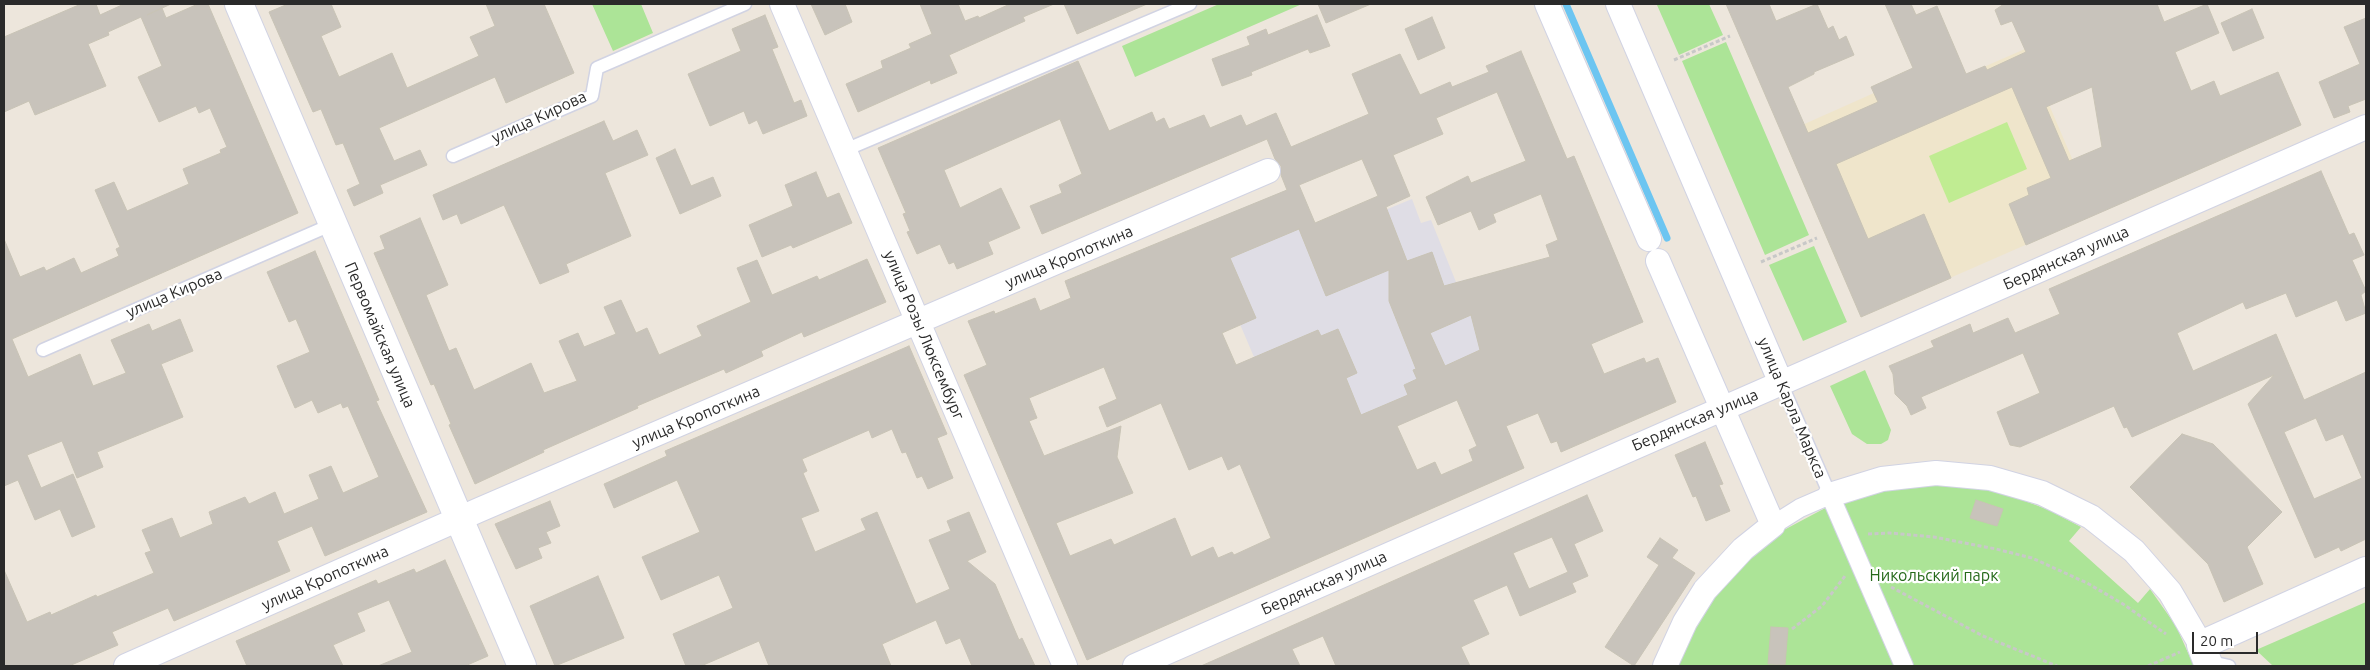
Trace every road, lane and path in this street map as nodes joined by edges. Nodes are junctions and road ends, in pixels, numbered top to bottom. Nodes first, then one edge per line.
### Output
1 (239, 4) edge
2 (745, 4) edge
3 (1190, 4) edge
4 (1547, 4) edge
5 (1618, 4) edge
6 (786, 5) edge
7 (1730, 36) dead end
8 (1674, 60) dead end
9 (2366, 127) edge
10 (845, 150) junction
11 (453, 156) dead end
12 (1268, 171) dead end
13 (333, 224) junction
14 (1817, 238) dead end
15 (1649, 239) dead end
16 (1658, 261) dead end
17 (1761, 262) dead end
18 (918, 322) junction
19 (43, 350) dead end
20 (1781, 382) junction
21 (1722, 408) junction
22 (1830, 494) junction
23 (459, 519) junction
24 (1773, 525) junction
25 (1850, 543) junction
26 (2366, 570) edge
27 (1862, 571) junction
28 (1792, 628) dead end
29 (2171, 639) dead end
30 (2204, 657) edge
31 (126, 666) edge
32 (522, 666) edge
33 (1065, 666) edge
34 (1135, 666) edge
35 (1665, 666) edge
36 (1904, 666) edge
37 (2057, 666) edge
38 (2148, 666) edge

1 - 13 street, Первомайская улица
2 - 11 lane, улица Кирова
3 - 10 lane
4 - 15 street
5 - 20 street, улица Карла Маркса
6 - 10 street, улица Розы Люксембург
7 - 8 path
9 - 20 street, Бердянская улица
10 - 18 street, улица Розы Люксембург
12 - 18 street, улица Кропоткина
13 - 19 lane, улица Кирова
13 - 23 street, Первомайская улица
14 - 17 path
16 - 21 street
18 - 23 street, улица Кропоткина
18 - 33 street, улица Розы Люксембург
20 - 21 street, Бердянская улица
20 - 22 lane, улица Карла Маркса
21 - 24 street
21 - 34 street, Бердянская улица
22 - 24 street
22 - 25 street
22 - 30 street, улица Карла Маркса
23 - 31 street, улица Кропоткина
23 - 32 street, Первомайская улица
24 - 35 street
25 - 27 street
25 - 28 path
25 - 29 path
26 - 30 street
27 - 36 street
27 - 37 path
30 - 38 path

